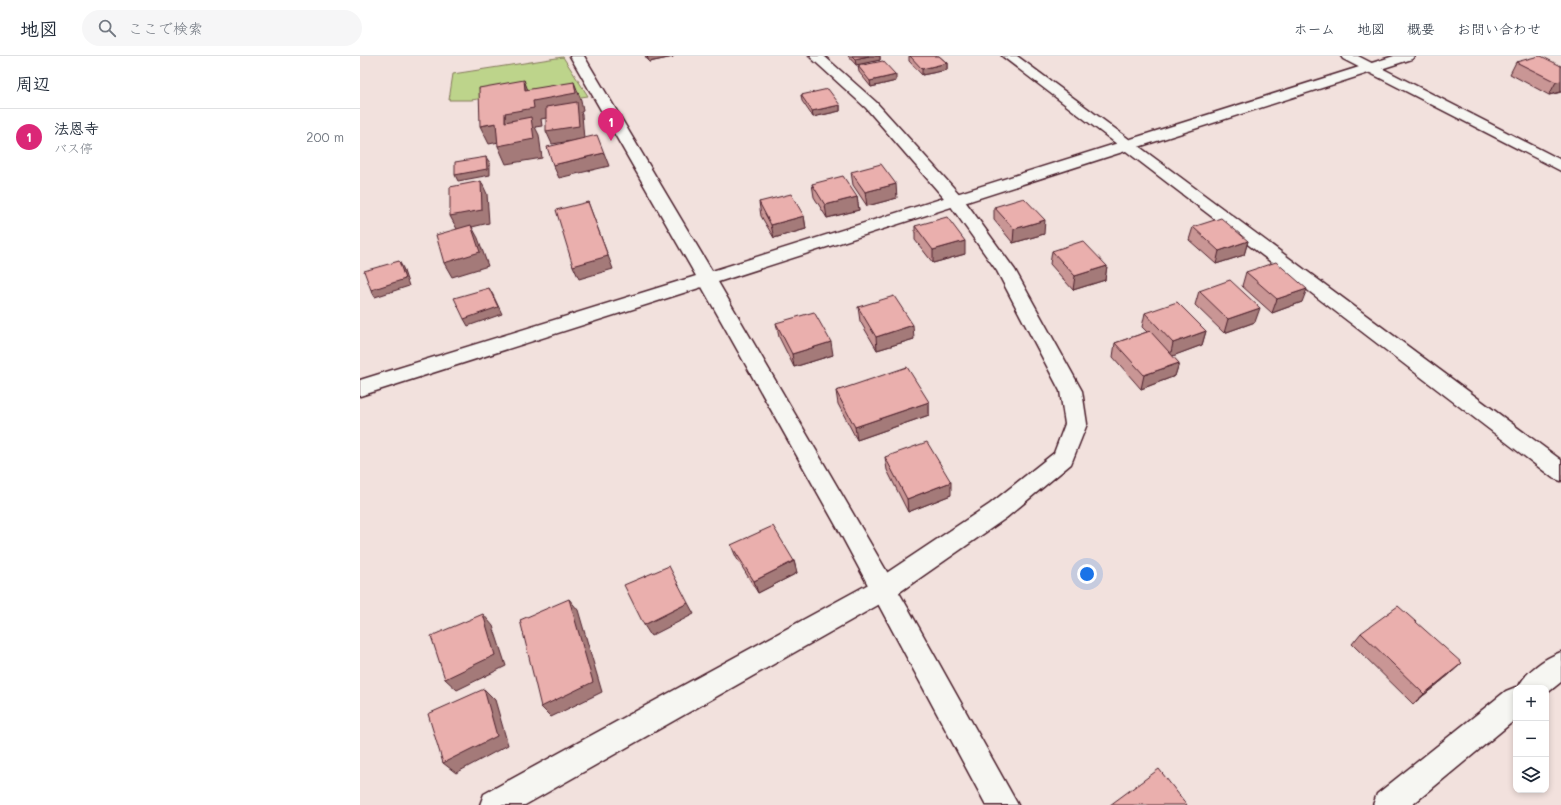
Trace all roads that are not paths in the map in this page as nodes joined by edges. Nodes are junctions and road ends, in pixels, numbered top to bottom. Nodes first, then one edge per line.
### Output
1 (577, 56) edge
2 (816, 56) edge
3 (1009, 56) edge
4 (1348, 56) edge
5 (1407, 56) edge
6 (1370, 67) junction
7 (1128, 144) junction
8 (1561, 166) edge
9 (956, 201) junction
10 (709, 279) junction
11 (360, 388) edge
12 (1561, 472) edge
13 (885, 588) junction
14 (1561, 665) edge
15 (1536, 685) edge
16 (1513, 703) edge
17 (495, 805) edge
18 (1003, 805) edge
19 (1388, 805) edge

1 - 10 street
2 - 9 street
3 - 7 street
4 - 6 street
5 - 6 street
6 - 7 street
6 - 8 street
7 - 9 street
7 - 12 street
9 - 10 street
9 - 13 street
10 - 11 street
10 - 13 street
13 - 17 street
13 - 18 street
14 - 15 street
16 - 19 street

